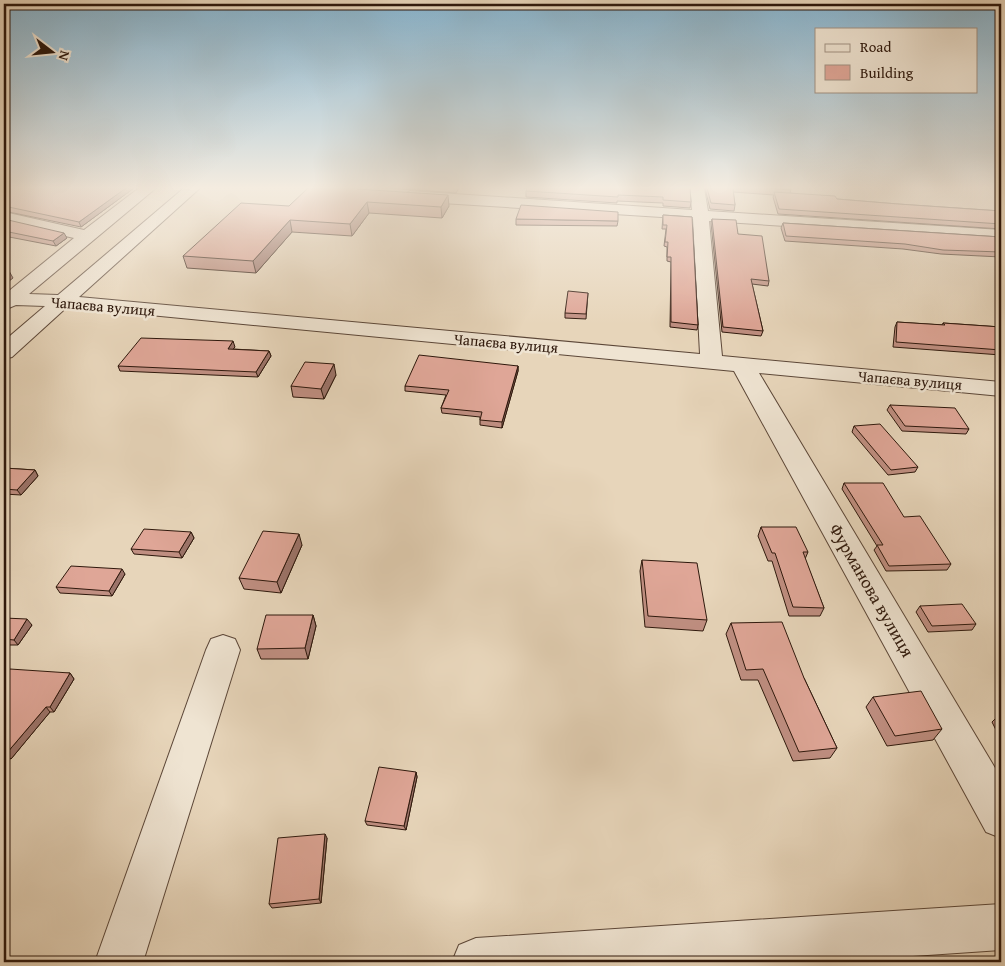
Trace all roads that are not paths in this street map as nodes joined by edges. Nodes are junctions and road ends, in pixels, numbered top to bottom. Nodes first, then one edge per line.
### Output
1 (74, 233) edge
2 (91, 233) edge
3 (141, 233) edge
4 (702, 233) edge
5 (972, 233) edge
6 (1001, 235) edge
7 (87, 236) junction
8 (7, 302) edge
9 (61, 302) junction
10 (4, 352) edge
11 (711, 361) junction
12 (742, 364) junction
13 (1001, 389) edge
14 (223, 650) dead end
15 (1001, 817) edge
16 (1001, 928) edge
17 (119, 962) edge
18 (476, 962) edge

1 - 7 street
2 - 7 street
3 - 9 street
4 - 11 street
5 - 6 street
7 - 8 street
8 - 9 street, Чапаєва вулиця
9 - 10 street
9 - 11 street, Чапаєва вулиця
11 - 12 street, Чапаєва вулиця
12 - 13 street, Чапаєва вулиця
12 - 15 street, Фурманова вулиця
14 - 17 street
16 - 18 street

